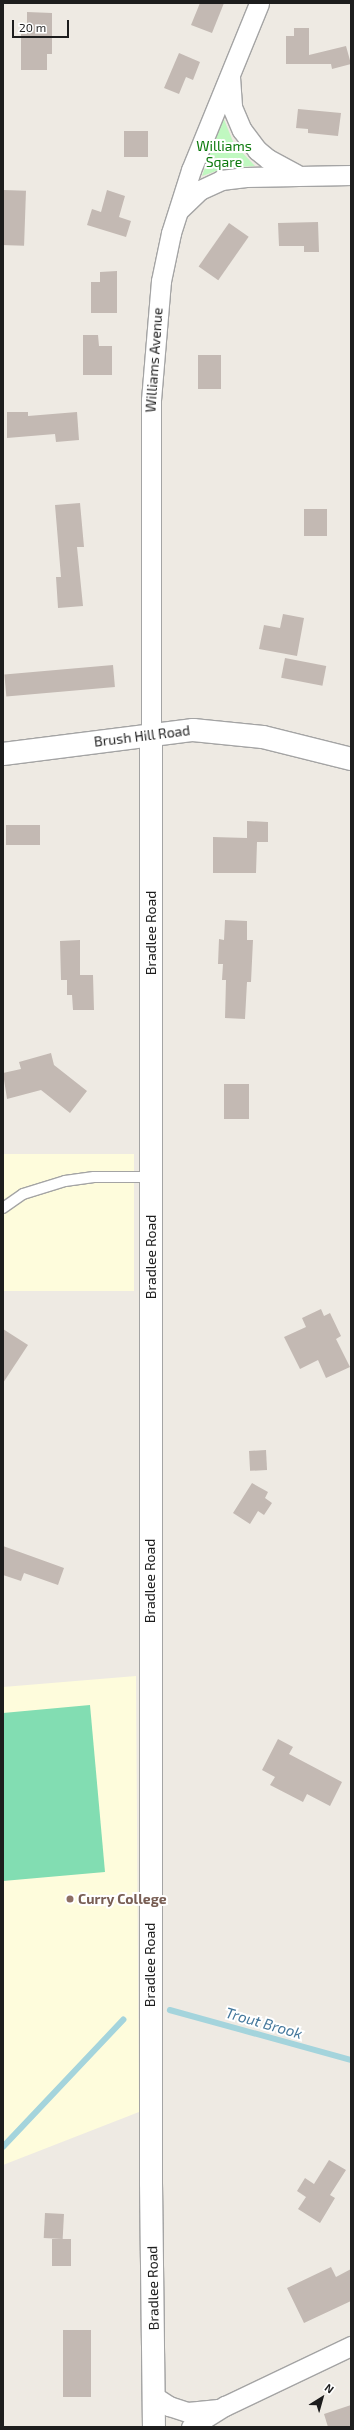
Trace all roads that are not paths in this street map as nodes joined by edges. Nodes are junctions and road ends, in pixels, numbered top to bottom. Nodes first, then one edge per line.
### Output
1 (259, 3) edge
2 (230, 69) junction
3 (301, 176) junction
4 (351, 176) edge
5 (177, 213) junction
6 (151, 734) junction
7 (3, 754) edge
8 (351, 759) edge
9 (151, 1177) junction
10 (3, 1208) edge
11 (351, 2346) edge
12 (155, 2397) junction
13 (225, 2406) junction
14 (154, 2427) edge
15 (191, 2427) edge

1 - 2 street, Williams Avenue
2 - 3 street
2 - 5 street, Williams Avenue
3 - 4 street
3 - 5 street
5 - 6 street, Williams Avenue
6 - 7 street, Brush Hill Road
6 - 8 street, Brush Hill Road
6 - 9 street, Bradlee Road
9 - 10 lane
9 - 12 street, Bradlee Road
11 - 13 street
12 - 13 street
12 - 14 street, Bradlee Road
13 - 15 street

